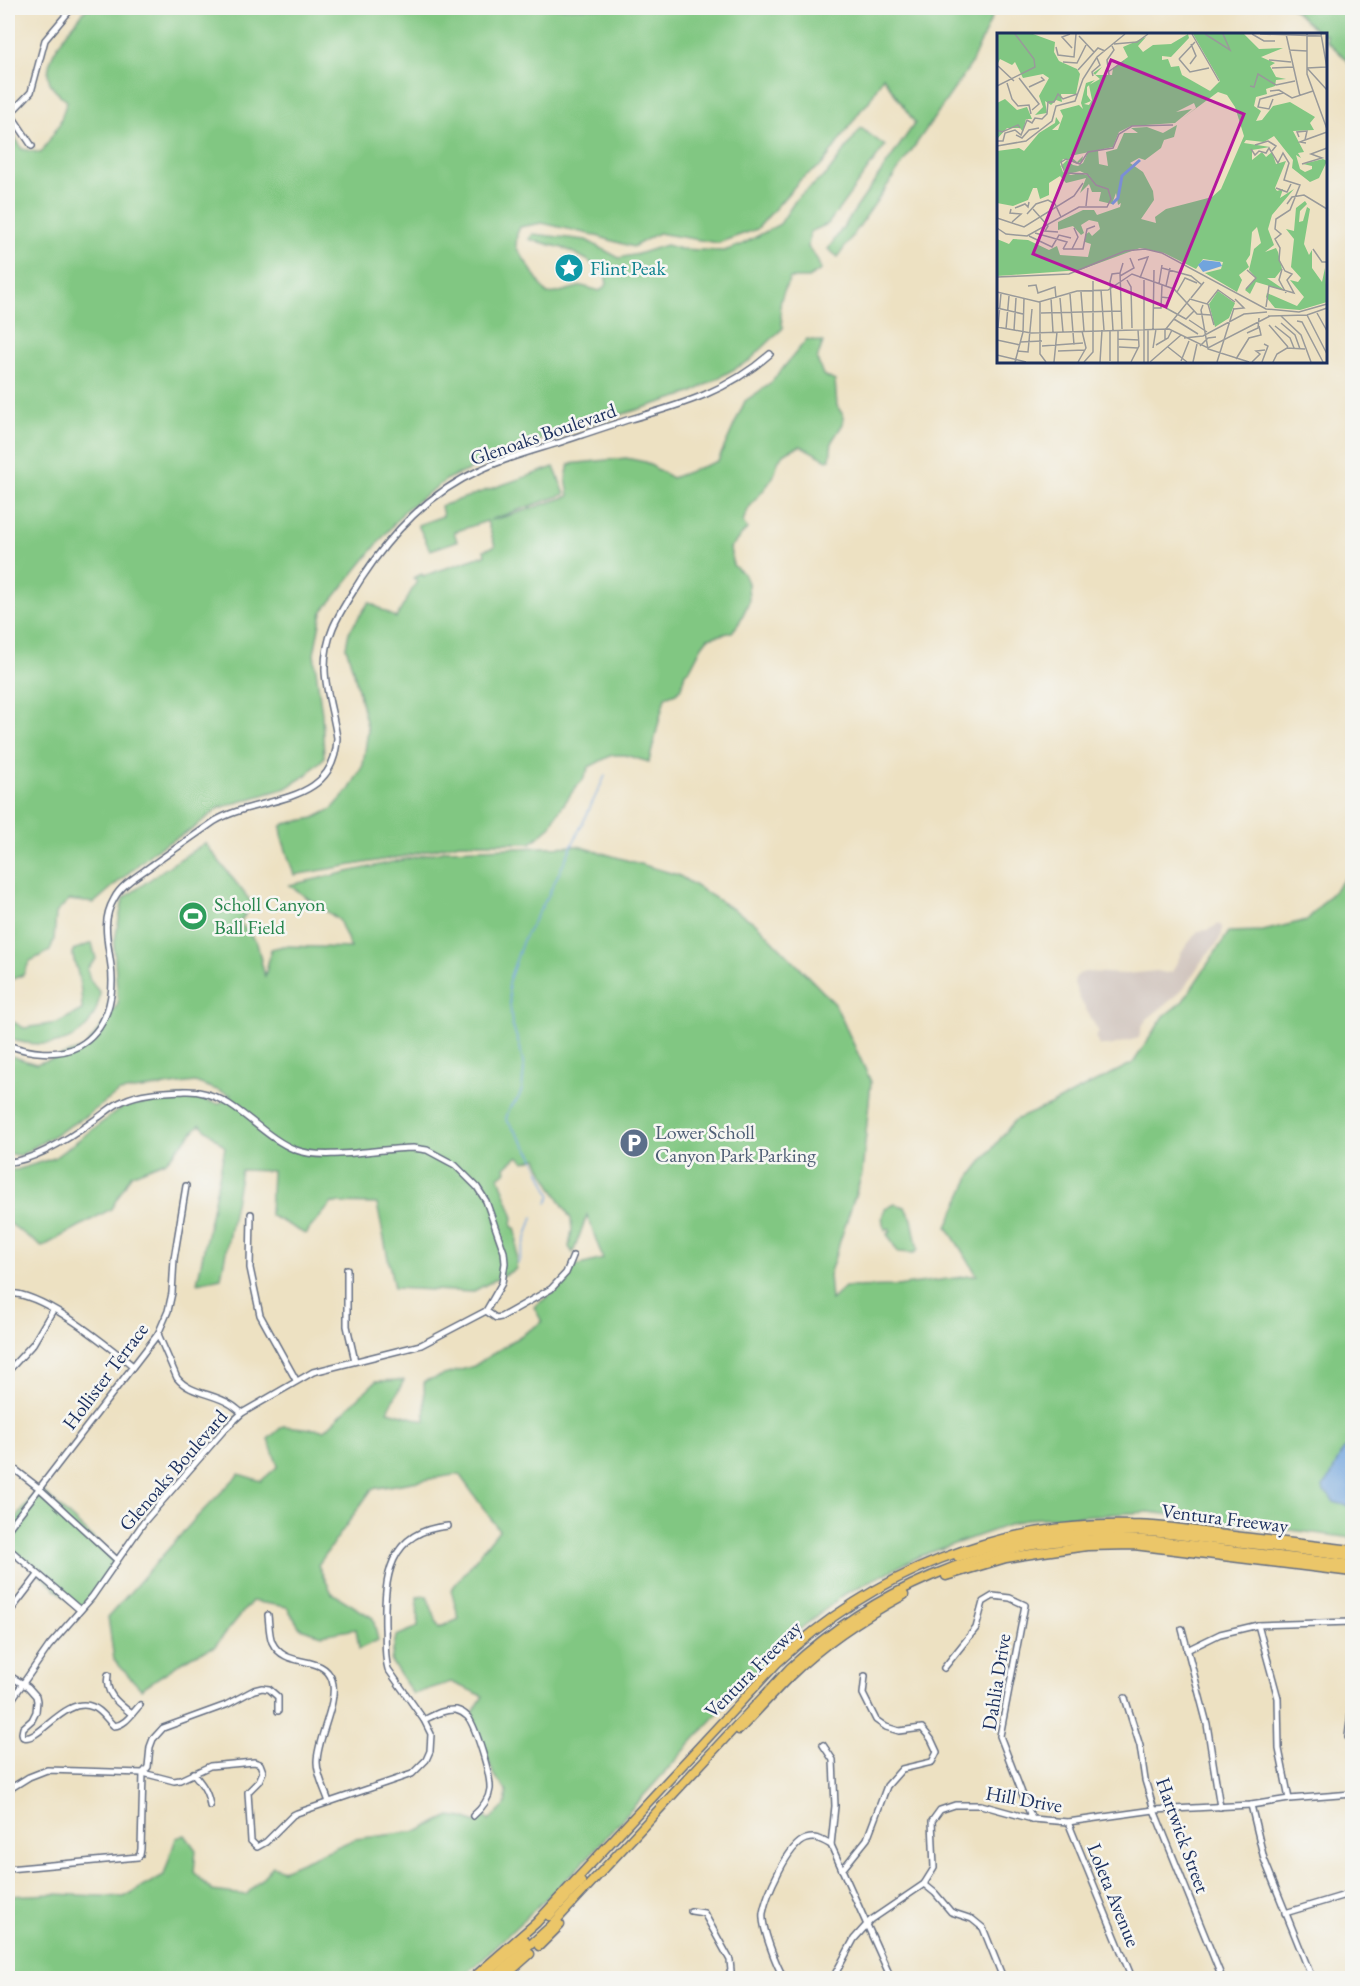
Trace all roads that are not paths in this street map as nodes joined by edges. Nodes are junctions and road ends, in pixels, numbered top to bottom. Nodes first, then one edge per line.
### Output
1 (72, 8) edge
2 (9, 112) edge
3 (32, 146) dead end
4 (770, 354) dead end
5 (8, 1045) edge
6 (8, 1162) edge
7 (186, 1186) dead end
8 (251, 1214) dead end
9 (573, 1256) dead end
10 (347, 1269) dead end
11 (8, 1293) edge
12 (53, 1310) junction
13 (486, 1311) junction
14 (158, 1334) junction
15 (355, 1361) junction
16 (133, 1365) junction
17 (9, 1370) edge
18 (296, 1380) junction
19 (242, 1413) junction
20 (8, 1464) edge
21 (39, 1488) junction
22 (448, 1526) dead end
23 (8, 1528) edge
24 (8, 1548) edge
25 (1353, 1550) edge
26 (1353, 1557) edge
27 (117, 1560) junction
28 (1353, 1565) edge
29 (1353, 1572) edge
30 (38, 1575) junction
31 (865, 1596) junction
32 (80, 1610) junction
33 (8, 1614) edge
34 (268, 1615) dead end
35 (1353, 1622) edge
36 (1258, 1625) junction
37 (1182, 1629) dead end
38 (1187, 1650) junction
39 (944, 1668) dead end
40 (8, 1675) edge
41 (108, 1675) dead end
42 (865, 1676) dead end
43 (22, 1685) junction
44 (1125, 1698) dead end
45 (1353, 1704) edge
46 (8, 1706) edge
47 (140, 1706) dead end
48 (278, 1711) dead end
49 (132, 1714) junction
50 (424, 1720) junction
51 (1348, 1737) dead end
52 (823, 1745) dead end
53 (143, 1773) junction
54 (193, 1773) junction
55 (668, 1782) junction
56 (8, 1790) edge
57 (1353, 1794) edge
58 (1289, 1799) junction
59 (329, 1802) junction
60 (1251, 1805) junction
61 (210, 1806) dead end
62 (1220, 1806) junction
63 (1154, 1810) junction
64 (473, 1816) dead end
65 (1032, 1819) junction
66 (1068, 1822) junction
67 (831, 1845) junction
68 (8, 1869) edge
69 (842, 1870) junction
70 (924, 1884) junction
71 (1353, 1893) edge
72 (691, 1911) dead end
73 (1285, 1913) junction
74 (866, 1925) junction
75 (473, 1978) edge
76 (482, 1978) edge
77 (494, 1978) edge
78 (504, 1978) edge
79 (725, 1978) edge
80 (784, 1978) edge
81 (833, 1978) edge
82 (891, 1978) edge
83 (1003, 1978) edge
84 (1132, 1978) edge
85 (1222, 1978) edge
86 (1312, 1978) edge

1 - 2 street
2 - 3 street
4 - 5 street, Glenoaks Boulevard
6 - 13 street
7 - 14 street, Hollister Terrace
8 - 18 street
9 - 13 street
10 - 15 street
11 - 12 street
12 - 16 street
12 - 17 street
13 - 15 street, Glenoaks Boulevard
14 - 16 street, Hollister Terrace
14 - 19 street
15 - 18 street, Glenoaks Boulevard
16 - 21 street, Hollister Terrace
18 - 19 street, Glenoaks Boulevard
19 - 27 street, Glenoaks Boulevard
20 - 21 street
21 - 23 street, Hollister Terrace
21 - 27 street
22 - 50 street
24 - 30 street
25 - 31 highway, Ventura Freeway
26 - 31 highway
27 - 32 street, Glenoaks Boulevard
28 - 77 highway
29 - 78 highway, Ventura Freeway
30 - 32 street
30 - 33 street
31 - 55 highway, Ventura Freeway
32 - 43 street, Glenoaks Boulevard
34 - 59 street
35 - 36 street
36 - 38 street
36 - 58 street
37 - 38 street
38 - 62 street
39 - 65 street, Dahlia Drive
40 - 43 street
41 - 49 street
42 - 69 street
43 - 46 street, Glenoaks Boulevard
43 - 49 street
44 - 63 street, Hartwick Street
45 - 51 street
47 - 49 street
48 - 53 street
50 - 59 street
50 - 64 street
52 - 67 street
53 - 54 street
53 - 56 street
53 - 68 street
54 - 59 street
54 - 61 street
55 - 75 highway, Ventura Freeway
55 - 76 highway
57 - 58 street, Hill Drive
58 - 60 street, Hill Drive
60 - 62 street, Hill Drive
60 - 73 street
62 - 63 street, Hill Drive
63 - 66 street, Hill Drive
63 - 85 street, Hartwick Street
65 - 66 street, Hill Drive
65 - 70 street, Hill Drive
66 - 84 street, Loleta Avenue
67 - 69 street
67 - 80 street
69 - 74 street
70 - 74 street
70 - 83 street
71 - 73 street
72 - 79 street
73 - 86 street
74 - 81 street
74 - 82 street

